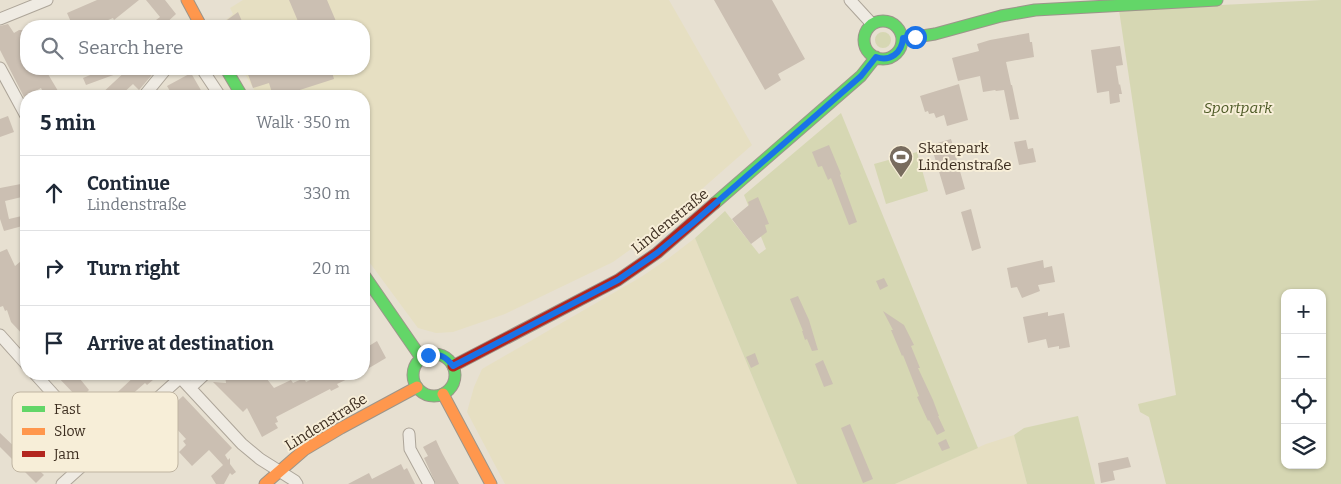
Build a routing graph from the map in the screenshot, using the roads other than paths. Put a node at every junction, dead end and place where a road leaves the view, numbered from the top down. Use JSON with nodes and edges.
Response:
{"nodes":[{"id":1,"x":47,"y":0,"type":"edge"},
{"id":2,"x":187,"y":0,"type":"edge"},
{"id":3,"x":850,"y":0,"type":"edge"},
{"id":4,"x":1217,"y":0,"type":"edge"},
{"id":5,"x":0,"y":19,"type":"edge"},
{"id":6,"x":198,"y":20,"type":"edge"},
{"id":7,"x":872,"y":24,"type":"junction"},
{"id":8,"x":903,"y":38,"type":"junction"},
{"id":9,"x":876,"y":57,"type":"junction"},
{"id":10,"x":0,"y":68,"type":"edge"},
{"id":11,"x":161,"y":75,"type":"edge"},
{"id":12,"x":206,"y":75,"type":"edge"},
{"id":13,"x":230,"y":75,"type":"edge"},
{"id":14,"x":149,"y":90,"type":"edge"},
{"id":15,"x":216,"y":90,"type":"edge"},
{"id":16,"x":238,"y":90,"type":"edge"},
{"id":17,"x":20,"y":105,"type":"edge"},
{"id":18,"x":370,"y":284,"type":"edge"},
{"id":19,"x":0,"y":335,"type":"edge"},
{"id":20,"x":20,"y":357,"type":"edge"},
{"id":21,"x":422,"y":359,"type":"junction"},
{"id":22,"x":453,"y":366,"type":"junction"},
{"id":23,"x":40,"y":380,"type":"edge"},
{"id":24,"x":175,"y":380,"type":"edge"},
{"id":25,"x":183,"y":380,"type":"edge"},
{"id":26,"x":199,"y":380,"type":"edge"},
{"id":27,"x":417,"y":387,"type":"junction"},
{"id":28,"x":190,"y":388,"type":"junction"},
{"id":29,"x":51,"y":392,"type":"edge"},
{"id":30,"x":162,"y":392,"type":"edge"},
{"id":31,"x":443,"y":394,"type":"junction"},
{"id":32,"x":409,"y":434,"type":"dead end"},
{"id":33,"x":279,"y":471,"type":"junction"},
{"id":34,"x":76,"y":472,"type":"edge"},
{"id":35,"x":63,"y":484,"type":"edge"},
{"id":36,"x":265,"y":484,"type":"edge"},
{"id":37,"x":297,"y":484,"type":"edge"},
{"id":38,"x":429,"y":484,"type":"edge"},
{"id":39,"x":491,"y":484,"type":"edge"}],
"edges":[{"from":1,"to":5,"type":"street"},
{"from":2,"to":6,"type":"street"},
{"from":3,"to":7,"type":"street"},
{"from":4,"to":8,"type":"street"},
{"from":7,"to":8,"type":"street"},
{"from":7,"to":9,"type":"street"},
{"from":8,"to":9,"type":"street"},
{"from":9,"to":22,"type":"street","name":"Lindenstraße"},
{"from":10,"to":17,"type":"street"},
{"from":11,"to":14,"type":"street"},
{"from":12,"to":15,"type":"street"},
{"from":13,"to":16,"type":"street"},
{"from":18,"to":21,"type":"street"},
{"from":19,"to":20,"type":"street"},
{"from":21,"to":22,"type":"street"},
{"from":21,"to":27,"type":"street"},
{"from":22,"to":31,"type":"street"},
{"from":23,"to":29,"type":"street"},
{"from":24,"to":30,"type":"street"},
{"from":25,"to":28,"type":"street"},
{"from":26,"to":28,"type":"street"},
{"from":27,"to":31,"type":"street"},
{"from":27,"to":33,"type":"street","name":"Lindenstraße"},
{"from":28,"to":33,"type":"street"},
{"from":31,"to":39,"type":"street"},
{"from":32,"to":38,"type":"street"},
{"from":33,"to":36,"type":"street","name":"Lindenstraße"},
{"from":33,"to":37,"type":"street"},
{"from":34,"to":35,"type":"street"}]}
